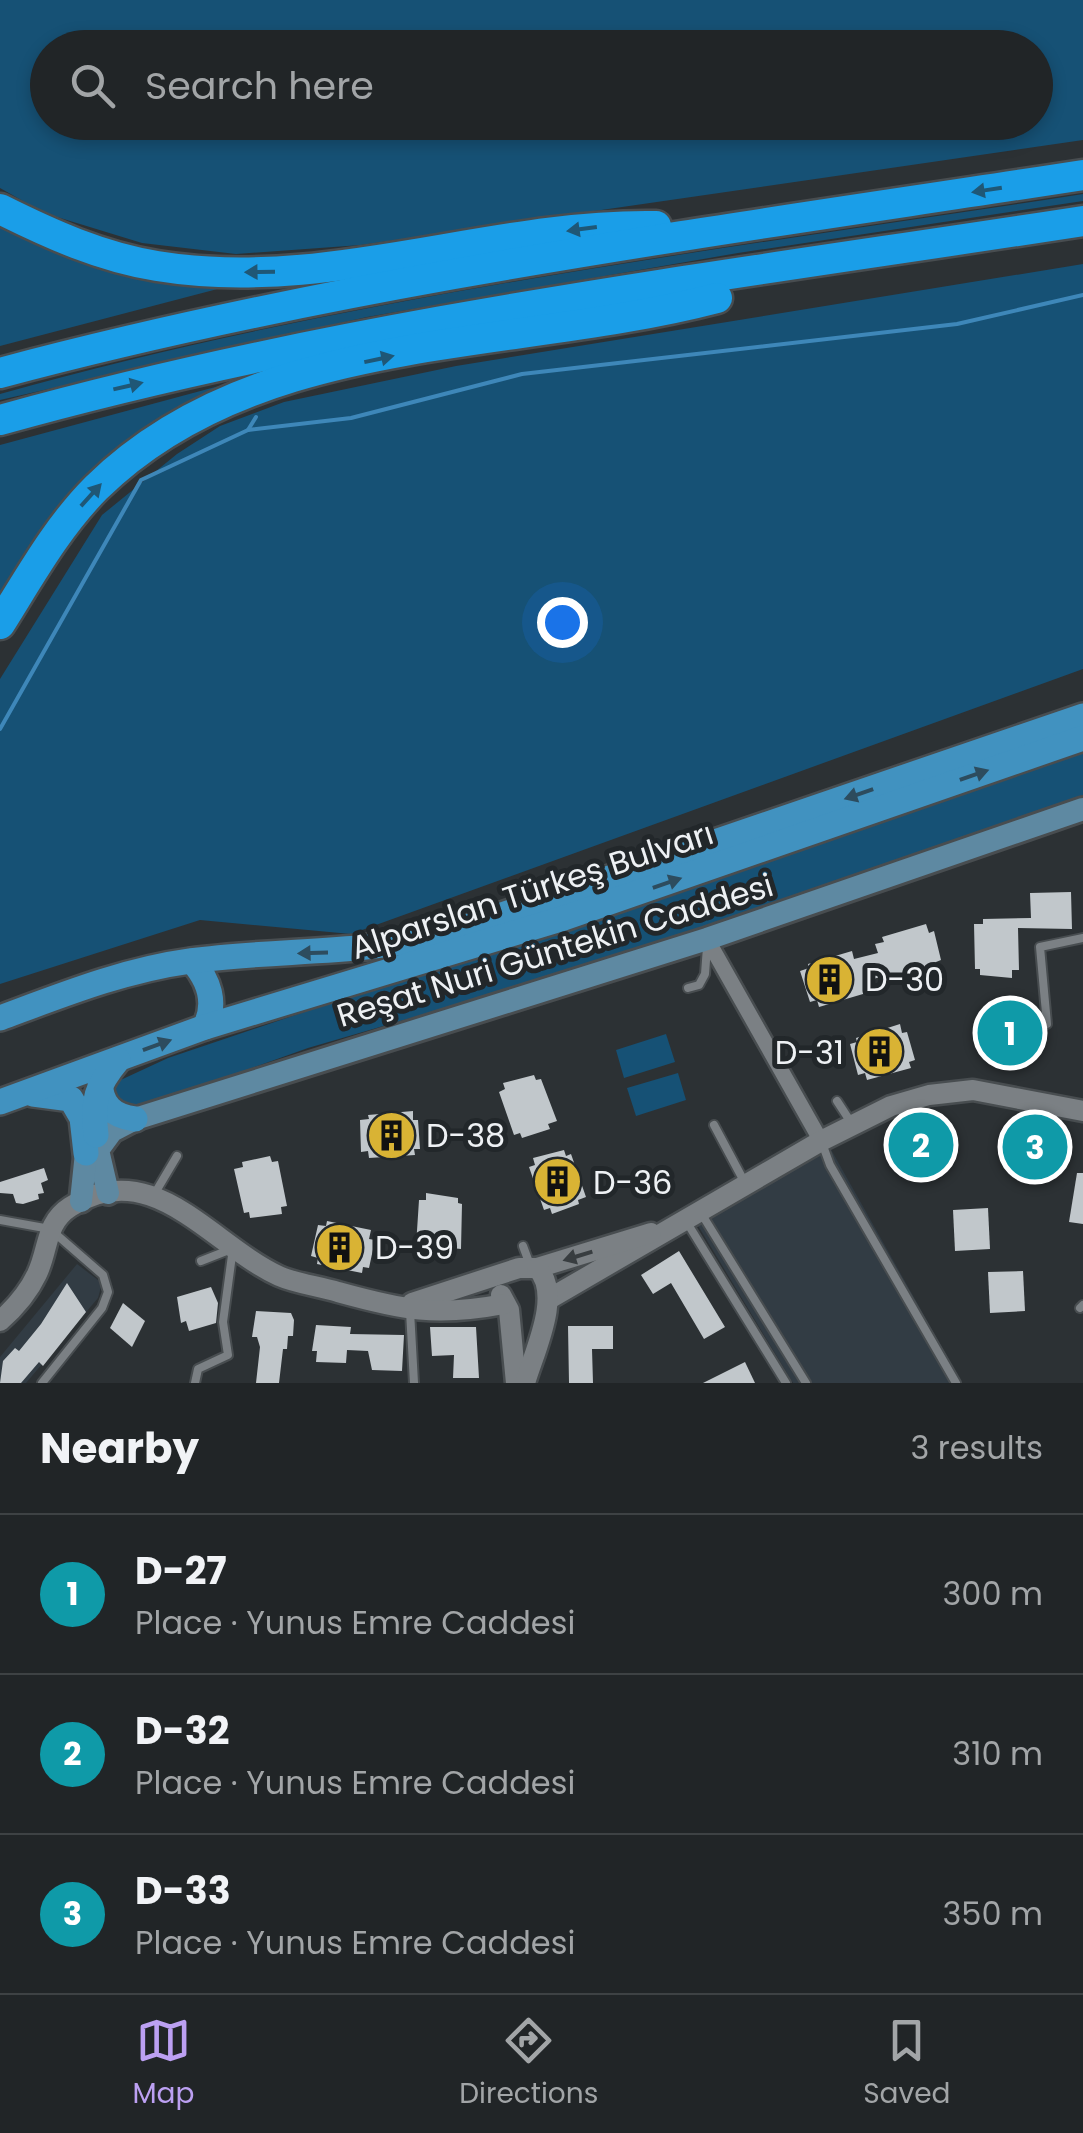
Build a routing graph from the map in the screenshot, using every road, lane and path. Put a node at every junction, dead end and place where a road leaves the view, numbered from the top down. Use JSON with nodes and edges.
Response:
{"nodes":[{"id":1,"x":1083,"y":175,"type":"edge"},
{"id":2,"x":0,"y":209,"type":"edge"},
{"id":3,"x":1083,"y":221,"type":"edge"},
{"id":4,"x":714,"y":231,"type":"junction"},
{"id":5,"x":808,"y":264,"type":"junction"},
{"id":6,"x":0,"y":373,"type":"edge"},
{"id":7,"x":0,"y":420,"type":"edge"},
{"id":8,"x":0,"y":624,"type":"edge"},
{"id":9,"x":1083,"y":716,"type":"edge"},
{"id":10,"x":1083,"y":738,"type":"edge"},
{"id":11,"x":1083,"y":810,"type":"edge"},
{"id":12,"x":1083,"y":938,"type":"edge"},
{"id":13,"x":708,"y":939,"type":"junction"},
{"id":14,"x":192,"y":960,"type":"junction"},
{"id":15,"x":688,"y":988,"type":"dead end"},
{"id":16,"x":0,"y":1018,"type":"edge"},
{"id":17,"x":1047,"y":1024,"type":"dead end"},
{"id":18,"x":205,"y":1027,"type":"junction"},
{"id":19,"x":118,"y":1060,"type":"junction"},
{"id":20,"x":100,"y":1081,"type":"junction"},
{"id":21,"x":12,"y":1098,"type":"edge"},
{"id":22,"x":838,"y":1101,"type":"dead end"},
{"id":23,"x":1083,"y":1111,"type":"edge"},
{"id":24,"x":135,"y":1118,"type":"junction"},
{"id":25,"x":852,"y":1124,"type":"junction"},
{"id":26,"x":714,"y":1125,"type":"dead end"},
{"id":27,"x":822,"y":1141,"type":"junction"},
{"id":28,"x":92,"y":1151,"type":"junction"},
{"id":29,"x":177,"y":1156,"type":"dead end"},
{"id":30,"x":747,"y":1186,"type":"junction"},
{"id":31,"x":108,"y":1193,"type":"junction"},
{"id":32,"x":155,"y":1194,"type":"junction"},
{"id":33,"x":81,"y":1200,"type":"junction"},
{"id":34,"x":693,"y":1217,"type":"junction"},
{"id":35,"x":0,"y":1220,"type":"edge"},
{"id":36,"x":50,"y":1229,"type":"junction"},
{"id":37,"x":523,"y":1246,"type":"dead end"},
{"id":38,"x":233,"y":1248,"type":"junction"},
{"id":39,"x":202,"y":1261,"type":"dead end"},
{"id":40,"x":534,"y":1268,"type":"junction"},
{"id":41,"x":507,"y":1275,"type":"junction"},
{"id":42,"x":547,"y":1303,"type":"junction"},
{"id":43,"x":506,"y":1307,"type":"junction"},
{"id":44,"x":400,"y":1310,"type":"junction"},
{"id":45,"x":0,"y":1322,"type":"edge"},
{"id":46,"x":42,"y":1383,"type":"edge"},
{"id":47,"x":195,"y":1383,"type":"edge"},
{"id":48,"x":414,"y":1383,"type":"edge"},
{"id":49,"x":516,"y":1383,"type":"edge"},
{"id":50,"x":525,"y":1383,"type":"edge"},
{"id":51,"x":786,"y":1383,"type":"edge"},
{"id":52,"x":806,"y":1383,"type":"edge"},
{"id":53,"x":956,"y":1383,"type":"edge"}],
"edges":[{"from":1,"to":4,"type":"highway","one_way":true},
{"from":4,"to":2,"type":"highway","one_way":true},
{"from":3,"to":5,"type":"highway"},
{"from":4,"to":6,"type":"highway"},
{"from":7,"to":5,"type":"highway","one_way":true},
{"from":8,"to":5,"type":"highway","one_way":true},
{"from":9,"to":14,"type":"main road","name":"Alparslan Türkeş Bulvarı","one_way":true},
{"from":18,"to":10,"type":"main road","name":"Alparslan Türkeş Bulvarı","one_way":true},
{"from":11,"to":13,"type":"main road","name":"Reşat Nuri Güntekin Caddesi"},
{"from":12,"to":17,"type":"lane"},
{"from":13,"to":15,"type":"lane"},
{"from":13,"to":24,"type":"main road","name":"Reşat Nuri Güntekin Caddesi"},
{"from":13,"to":27,"type":"street"},
{"from":14,"to":16,"type":"main road","name":"Alparslan Türkeş Bulvarı"},
{"from":14,"to":18,"type":"main road"},
{"from":19,"to":18,"type":"main road","name":"Alparslan Türkeş Bulvarı","one_way":true},
{"from":19,"to":20,"type":"main road"},
{"from":19,"to":21,"type":"main road","name":"Alparslan Türkeş Bulvarı"},
{"from":20,"to":24,"type":"main road"},
{"from":20,"to":28,"type":"main road"},
{"from":21,"to":28,"type":"main road"},
{"from":22,"to":25,"type":"lane"},
{"from":23,"to":25,"type":"street"},
{"from":24,"to":28,"type":"main road","name":"Reşat Nuri Güntekin Caddesi"},
{"from":25,"to":27,"type":"street"},
{"from":26,"to":30,"type":"lane"},
{"from":27,"to":30,"type":"street"},
{"from":27,"to":53,"type":"lane"},
{"from":28,"to":31,"type":"main road"},
{"from":28,"to":33,"type":"main road"},
{"from":29,"to":32,"type":"lane"},
{"from":30,"to":34,"type":"street"},
{"from":31,"to":32,"type":"street"},
{"from":31,"to":33,"type":"street"},
{"from":32,"to":38,"type":"street"},
{"from":33,"to":36,"type":"street"},
{"from":34,"to":40,"type":"street","one_way":true},
{"from":34,"to":42,"type":"street"},
{"from":34,"to":51,"type":"lane"},
{"from":34,"to":52,"type":"lane"},
{"from":35,"to":36,"type":"lane"},
{"from":36,"to":45,"type":"street"},
{"from":36,"to":46,"type":"lane"},
{"from":37,"to":40,"type":"lane"},
{"from":38,"to":39,"type":"lane"},
{"from":38,"to":44,"type":"street"},
{"from":38,"to":47,"type":"lane"},
{"from":40,"to":41,"type":"street"},
{"from":40,"to":42,"type":"street"},
{"from":41,"to":43,"type":"street"},
{"from":41,"to":44,"type":"street"},
{"from":42,"to":43,"type":"street"},
{"from":42,"to":50,"type":"street"},
{"from":43,"to":44,"type":"street"},
{"from":43,"to":49,"type":"street"},
{"from":44,"to":48,"type":"lane"}]}
